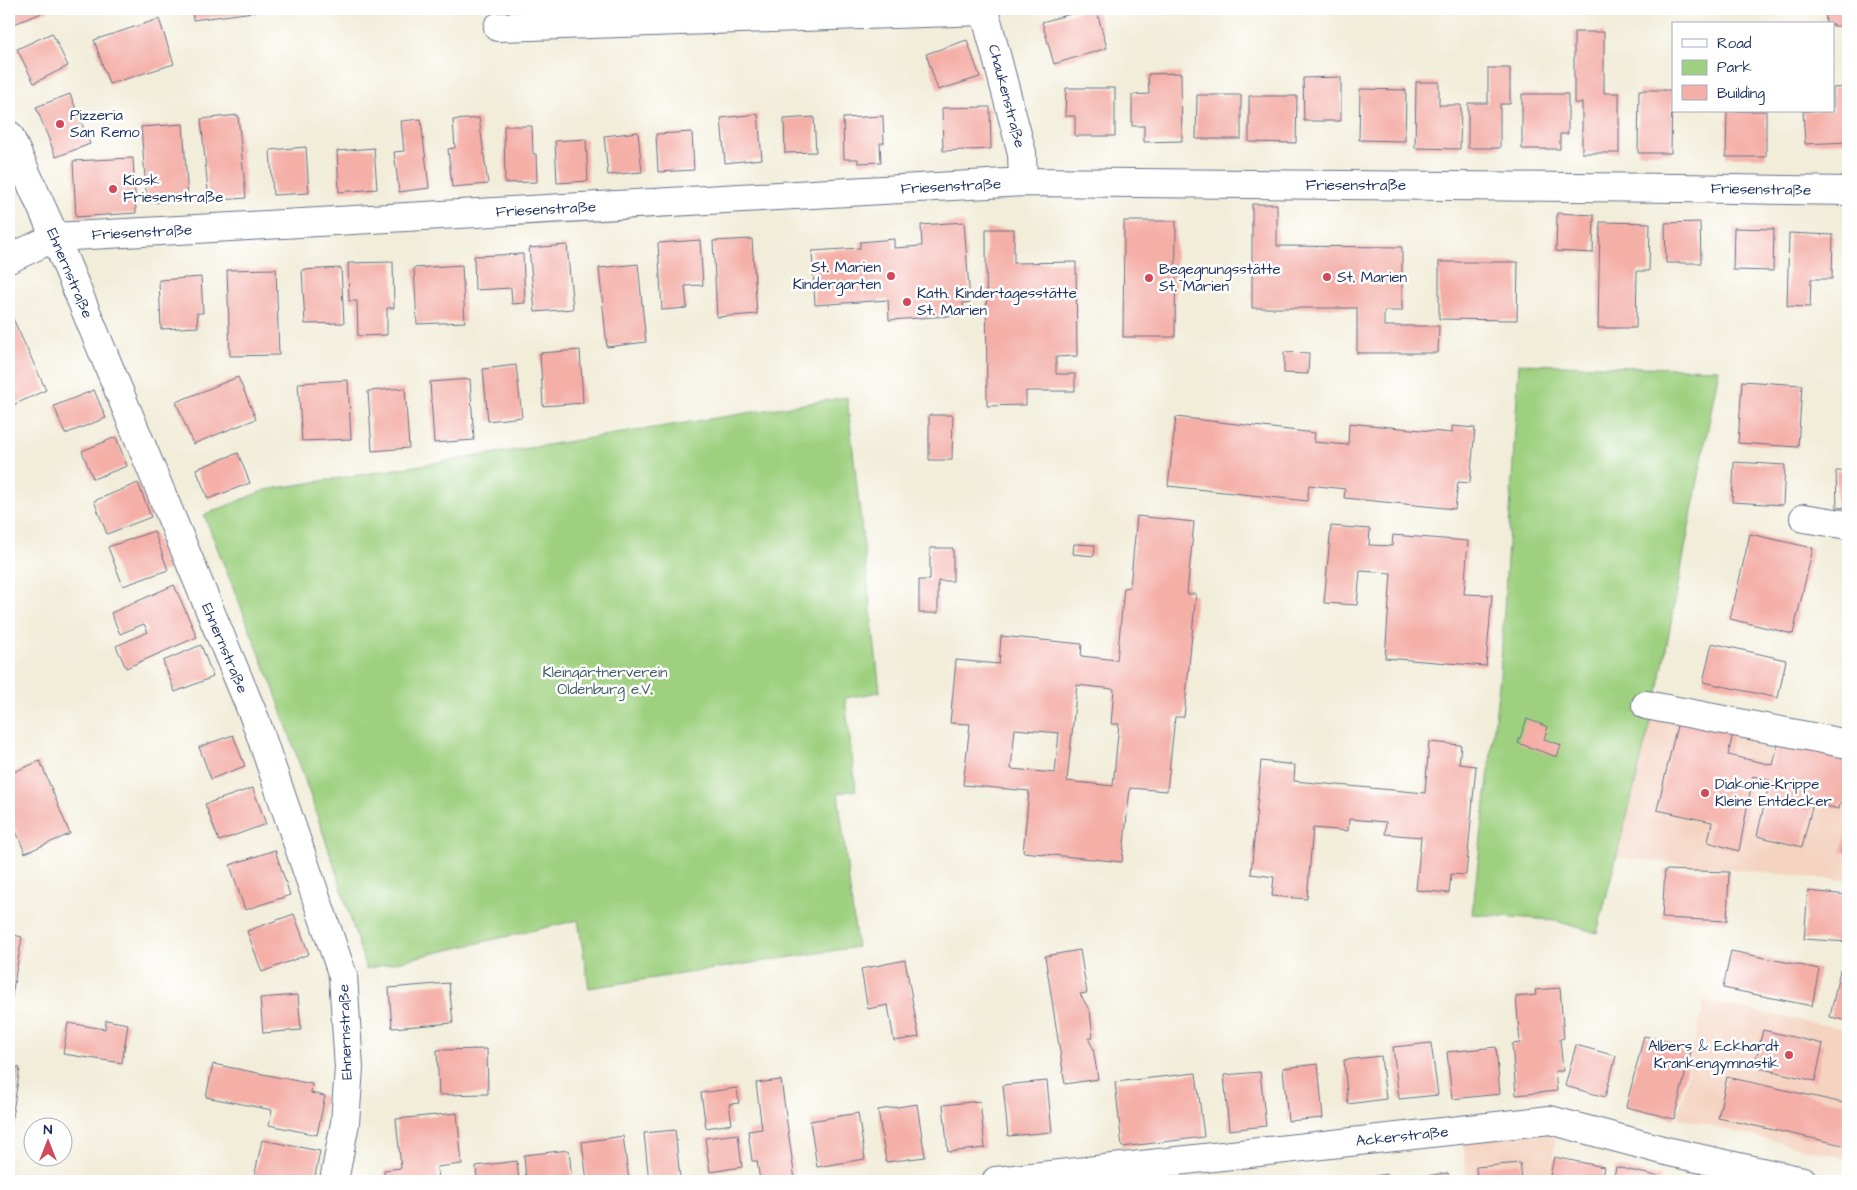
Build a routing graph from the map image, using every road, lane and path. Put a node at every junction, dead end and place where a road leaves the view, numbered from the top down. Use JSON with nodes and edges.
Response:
{"nodes":[{"id":1,"x":984,"y":10,"type":"edge"},
{"id":2,"x":498,"y":27,"type":"dead end"},
{"id":3,"x":9,"y":136,"type":"edge"},
{"id":4,"x":1023,"y":182,"type":"junction"},
{"id":5,"x":1848,"y":191,"type":"edge"},
{"id":6,"x":55,"y":236,"type":"junction"},
{"id":7,"x":9,"y":259,"type":"edge"},
{"id":8,"x":1804,"y":518,"type":"dead end"},
{"id":9,"x":1848,"y":525,"type":"edge"},
{"id":10,"x":1646,"y":705,"type":"dead end"},
{"id":11,"x":1848,"y":744,"type":"edge"},
{"id":12,"x":334,"y":1181,"type":"edge"},
{"id":13,"x":996,"y":1181,"type":"edge"},
{"id":14,"x":1803,"y":1181,"type":"edge"}],
"edges":[{"from":1,"to":2,"type":"street","name":"Chaukenstraße"},
{"from":1,"to":4,"type":"street","name":"Chaukenstraße"},
{"from":3,"to":6,"type":"street","name":"Ehnernstraße"},
{"from":4,"to":5,"type":"street","name":"Friesenstraße"},
{"from":4,"to":6,"type":"street","name":"Friesenstraße"},
{"from":6,"to":7,"type":"street"},
{"from":6,"to":12,"type":"street","name":"Ehnernstraße"},
{"from":8,"to":9,"type":"street"},
{"from":10,"to":11,"type":"street"},
{"from":13,"to":14,"type":"street","name":"Ackerstraße"}]}
